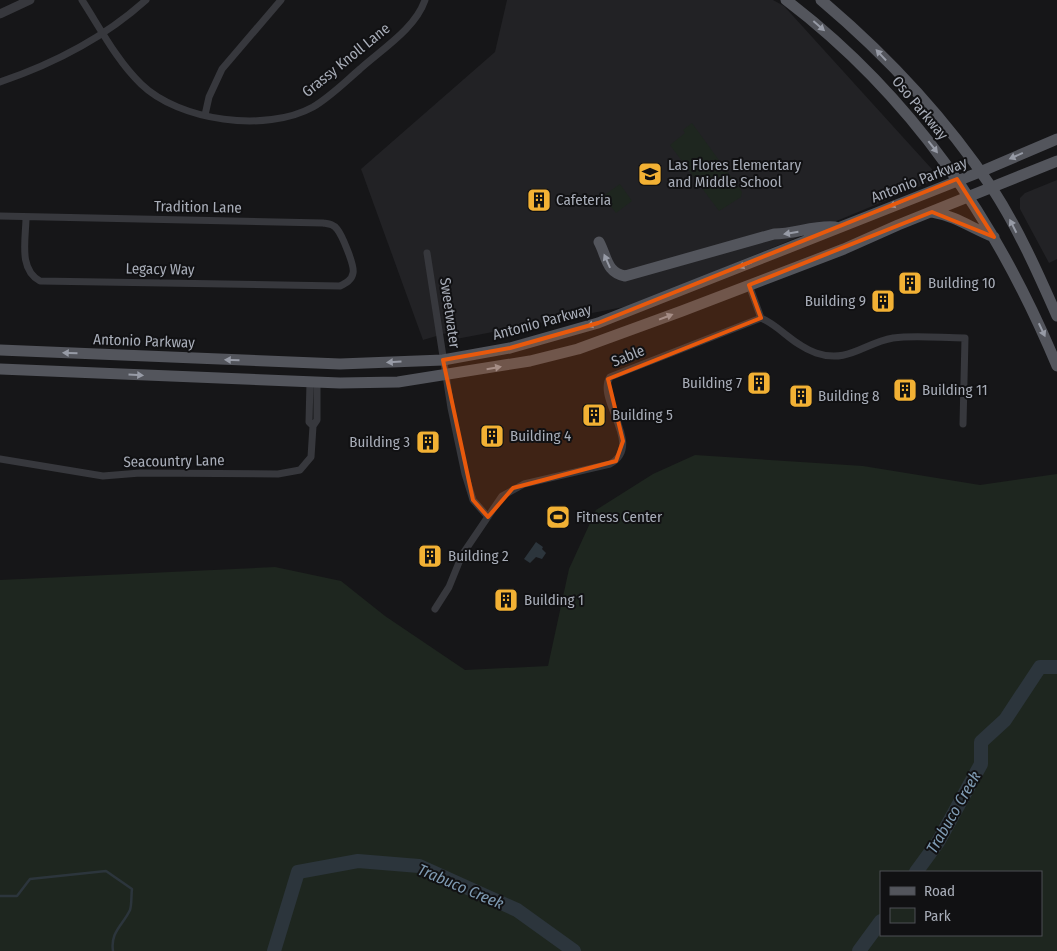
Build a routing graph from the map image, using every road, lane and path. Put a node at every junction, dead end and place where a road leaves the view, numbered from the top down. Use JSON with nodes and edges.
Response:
{"nodes":[{"id":1,"x":30,"y":0,"type":"edge"},
{"id":2,"x":82,"y":0,"type":"edge"},
{"id":3,"x":146,"y":0,"type":"edge"},
{"id":4,"x":281,"y":0,"type":"edge"},
{"id":5,"x":425,"y":0,"type":"edge"},
{"id":6,"x":786,"y":0,"type":"edge"},
{"id":7,"x":821,"y":0,"type":"edge"},
{"id":8,"x":0,"y":14,"type":"edge"},
{"id":9,"x":102,"y":32,"type":"junction"},
{"id":10,"x":0,"y":82,"type":"edge"},
{"id":11,"x":205,"y":114,"type":"junction"},
{"id":12,"x":1057,"y":139,"type":"edge"},
{"id":13,"x":1057,"y":161,"type":"edge"},
{"id":14,"x":980,"y":172,"type":"junction"},
{"id":15,"x":957,"y":179,"type":"junction"},
{"id":16,"x":991,"y":188,"type":"junction"},
{"id":17,"x":969,"y":196,"type":"junction"},
{"id":18,"x":932,"y":212,"type":"junction"},
{"id":19,"x":0,"y":216,"type":"edge"},
{"id":20,"x":26,"y":217,"type":"junction"},
{"id":21,"x":839,"y":227,"type":"junction"},
{"id":22,"x":994,"y":237,"type":"junction"},
{"id":23,"x":599,"y":242,"type":"dead end"},
{"id":24,"x":427,"y":253,"type":"dead end"},
{"id":25,"x":349,"y":281,"type":"joint"},
{"id":26,"x":749,"y":285,"type":"junction"},
{"id":27,"x":1057,"y":316,"type":"edge"},
{"id":28,"x":761,"y":318,"type":"junction"},
{"id":29,"x":0,"y":350,"type":"edge"},
{"id":30,"x":443,"y":360,"type":"junction"},
{"id":31,"x":1057,"y":366,"type":"edge"},
{"id":32,"x":0,"y":369,"type":"edge"},
{"id":33,"x":446,"y":376,"type":"junction"},
{"id":34,"x":314,"y":382,"type":"junction"},
{"id":35,"x":963,"y":424,"type":"dead end"},
{"id":36,"x":0,"y":459,"type":"edge"},
{"id":37,"x":488,"y":517,"type":"junction"},
{"id":38,"x":435,"y":609,"type":"dead end"}],
"edges":[{"from":1,"to":8,"type":"street"},
{"from":2,"to":9,"type":"street","name":"Grassy Knoll Lane"},
{"from":3,"to":9,"type":"street"},
{"from":4,"to":11,"type":"street"},
{"from":5,"to":11,"type":"street","name":"Grassy Knoll Lane"},
{"from":6,"to":15,"type":"main road","name":"Oso Parkway","one_way":true},
{"from":14,"to":7,"type":"main road","name":"Oso Parkway","one_way":true},
{"from":9,"to":10,"type":"street"},
{"from":9,"to":11,"type":"street","name":"Grassy Knoll Lane"},
{"from":12,"to":14,"type":"main road","name":"Antonio Parkway","one_way":true},
{"from":13,"to":16,"type":"main road"},
{"from":14,"to":15,"type":"main road","name":"Antonio Parkway"},
{"from":14,"to":16,"type":"main road","name":"Oso Parkway"},
{"from":15,"to":17,"type":"main road","name":"Oso Parkway"},
{"from":15,"to":21,"type":"main road","name":"Antonio Parkway","one_way":true},
{"from":16,"to":17,"type":"main road"},
{"from":27,"to":16,"type":"main road","name":"Oso Parkway","one_way":true},
{"from":17,"to":18,"type":"main road"},
{"from":17,"to":22,"type":"main road","name":"Oso Parkway"},
{"from":18,"to":22,"type":"main road"},
{"from":18,"to":26,"type":"main road"},
{"from":19,"to":20,"type":"street","name":"Tradition Lane"},
{"from":20,"to":25,"type":"street","name":"Tradition Lane"},
{"from":20,"to":25,"type":"street","name":"Legacy Way"},
{"from":21,"to":23,"type":"main road","one_way":true},
{"from":21,"to":30,"type":"main road","name":"Antonio Parkway","one_way":true},
{"from":22,"to":31,"type":"main road","name":"Oso Parkway","one_way":true},
{"from":24,"to":30,"type":"street","name":"Sweetwater"},
{"from":26,"to":28,"type":"street"},
{"from":33,"to":26,"type":"main road","one_way":true},
{"from":28,"to":35,"type":"street"},
{"from":28,"to":37,"type":"street","name":"Sable"},
{"from":30,"to":29,"type":"main road","name":"Antonio Parkway","one_way":true},
{"from":30,"to":33,"type":"street","name":"Sweetwater"},
{"from":32,"to":34,"type":"main road","one_way":true},
{"from":33,"to":34,"type":"main road"},
{"from":33,"to":37,"type":"street"},
{"from":34,"to":36,"type":"street","name":"Seacountry Lane"},
{"from":37,"to":38,"type":"street","name":"Sable"}]}
